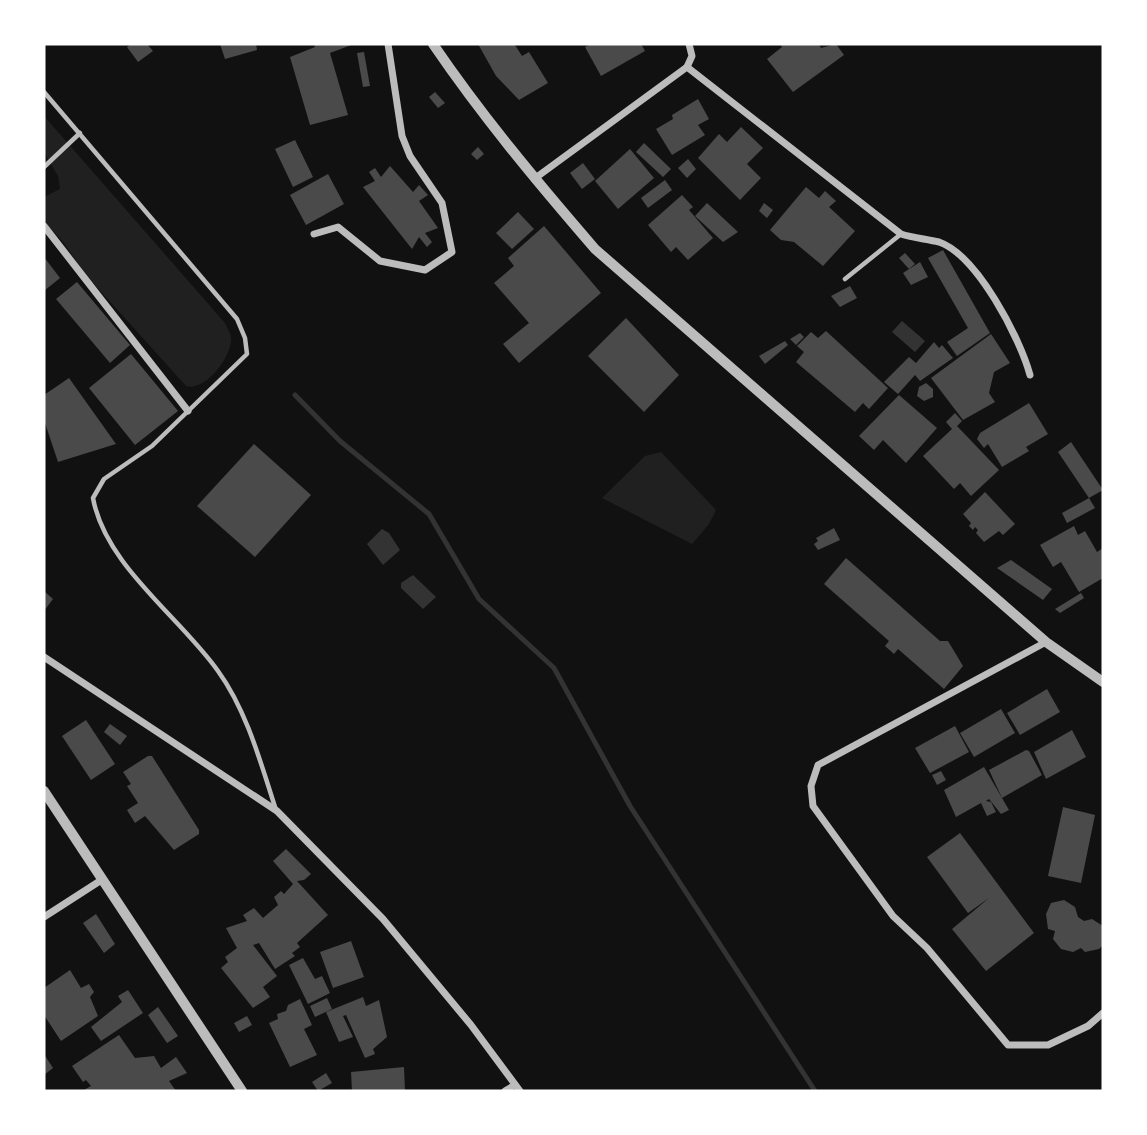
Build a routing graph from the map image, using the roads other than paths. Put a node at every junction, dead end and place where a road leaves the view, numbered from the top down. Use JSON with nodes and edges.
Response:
{"nodes":[{"id":1,"x":388,"y":44,"type":"edge"},
{"id":2,"x":433,"y":44,"type":"edge"},
{"id":3,"x":690,"y":44,"type":"edge"},
{"id":4,"x":687,"y":67,"type":"junction"},
{"id":5,"x":44,"y":92,"type":"edge"},
{"id":6,"x":80,"y":133,"type":"junction"},
{"id":7,"x":44,"y":167,"type":"edge"},
{"id":8,"x":534,"y":179,"type":"junction"},
{"id":9,"x":44,"y":226,"type":"edge"},
{"id":10,"x":314,"y":234,"type":"dead end"},
{"id":11,"x":901,"y":234,"type":"junction"},
{"id":12,"x":845,"y":279,"type":"dead end"},
{"id":13,"x":1030,"y":375,"type":"dead end"},
{"id":14,"x":188,"y":411,"type":"junction"},
{"id":15,"x":1046,"y":642,"type":"junction"},
{"id":16,"x":44,"y":657,"type":"edge"},
{"id":17,"x":1103,"y":681,"type":"edge"},
{"id":18,"x":44,"y":791,"type":"edge"},
{"id":19,"x":277,"y":811,"type":"junction"},
{"id":20,"x":103,"y":879,"type":"junction"},
{"id":21,"x":44,"y":917,"type":"edge"},
{"id":22,"x":1103,"y":1013,"type":"edge"},
{"id":23,"x":518,"y":1088,"type":"edge"},
{"id":24,"x":242,"y":1091,"type":"edge"},
{"id":25,"x":505,"y":1091,"type":"edge"}],
"edges":[{"from":1,"to":10,"type":"street"},
{"from":2,"to":8,"type":"street"},
{"from":3,"to":4,"type":"street"},
{"from":4,"to":8,"type":"street"},
{"from":4,"to":11,"type":"street"},
{"from":5,"to":6,"type":"lane"},
{"from":6,"to":7,"type":"lane"},
{"from":6,"to":14,"type":"lane"},
{"from":8,"to":15,"type":"street"},
{"from":9,"to":14,"type":"street"},
{"from":11,"to":12,"type":"lane"},
{"from":11,"to":13,"type":"street"},
{"from":14,"to":19,"type":"lane"},
{"from":15,"to":17,"type":"street"},
{"from":15,"to":22,"type":"street"},
{"from":16,"to":19,"type":"street"},
{"from":18,"to":20,"type":"street"},
{"from":19,"to":23,"type":"street"},
{"from":20,"to":21,"type":"street"},
{"from":20,"to":24,"type":"street"},
{"from":23,"to":25,"type":"street"}]}
